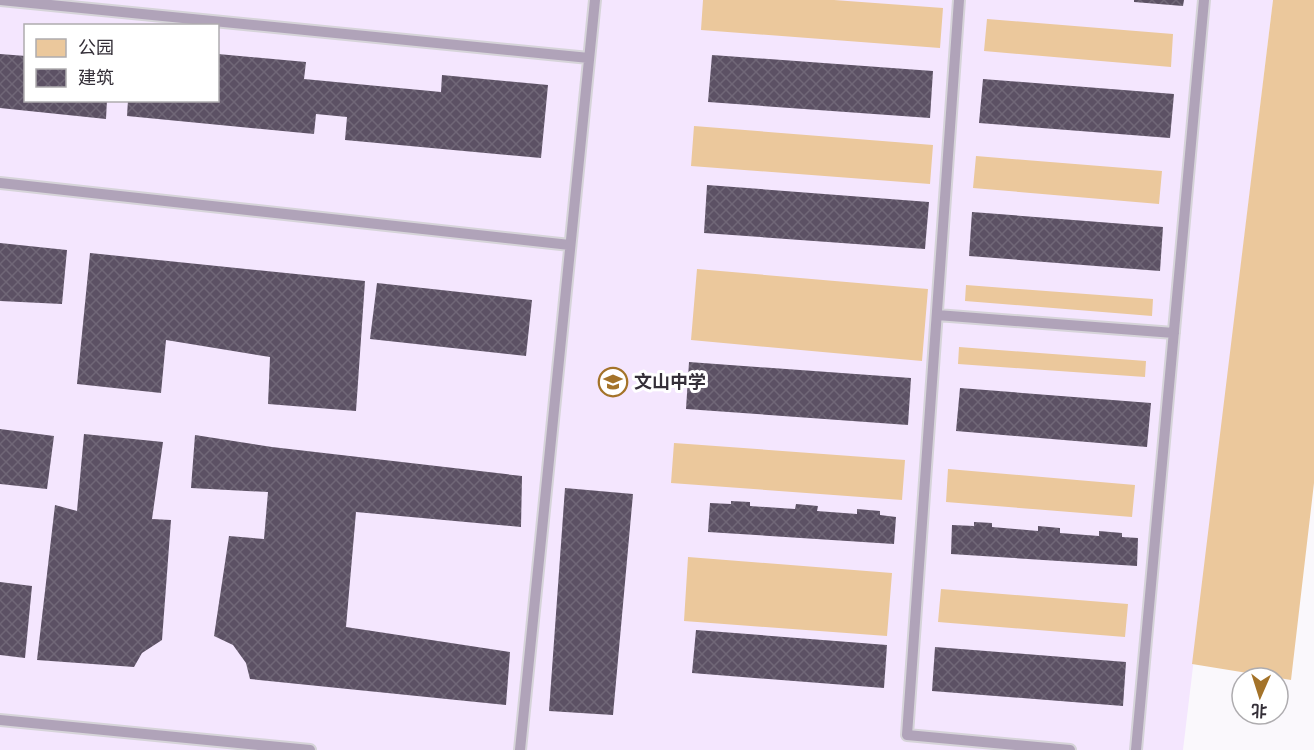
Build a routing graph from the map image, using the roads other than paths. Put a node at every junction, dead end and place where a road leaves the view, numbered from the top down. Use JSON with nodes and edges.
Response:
{"nodes":[{"id":1,"x":0,"y":0,"type":"edge"},
{"id":2,"x":595,"y":0,"type":"edge"},
{"id":3,"x":959,"y":0,"type":"edge"},
{"id":4,"x":1204,"y":0,"type":"edge"},
{"id":5,"x":589,"y":58,"type":"junction"},
{"id":6,"x":0,"y":183,"type":"edge"},
{"id":7,"x":570,"y":245,"type":"junction"},
{"id":8,"x":937,"y":315,"type":"junction"},
{"id":9,"x":1174,"y":333,"type":"junction"},
{"id":10,"x":0,"y":720,"type":"edge"},
{"id":11,"x":310,"y":750,"type":"edge"},
{"id":12,"x":520,"y":750,"type":"edge"},
{"id":13,"x":1070,"y":750,"type":"edge"},
{"id":14,"x":1136,"y":750,"type":"edge"}],
"edges":[{"from":1,"to":5,"type":"lane"},
{"from":2,"to":5,"type":"lane"},
{"from":3,"to":8,"type":"lane"},
{"from":4,"to":9,"type":"lane"},
{"from":5,"to":7,"type":"lane"},
{"from":6,"to":7,"type":"lane"},
{"from":7,"to":12,"type":"lane"},
{"from":8,"to":9,"type":"lane"},
{"from":8,"to":13,"type":"lane"},
{"from":9,"to":14,"type":"lane"},
{"from":10,"to":11,"type":"lane"}]}
